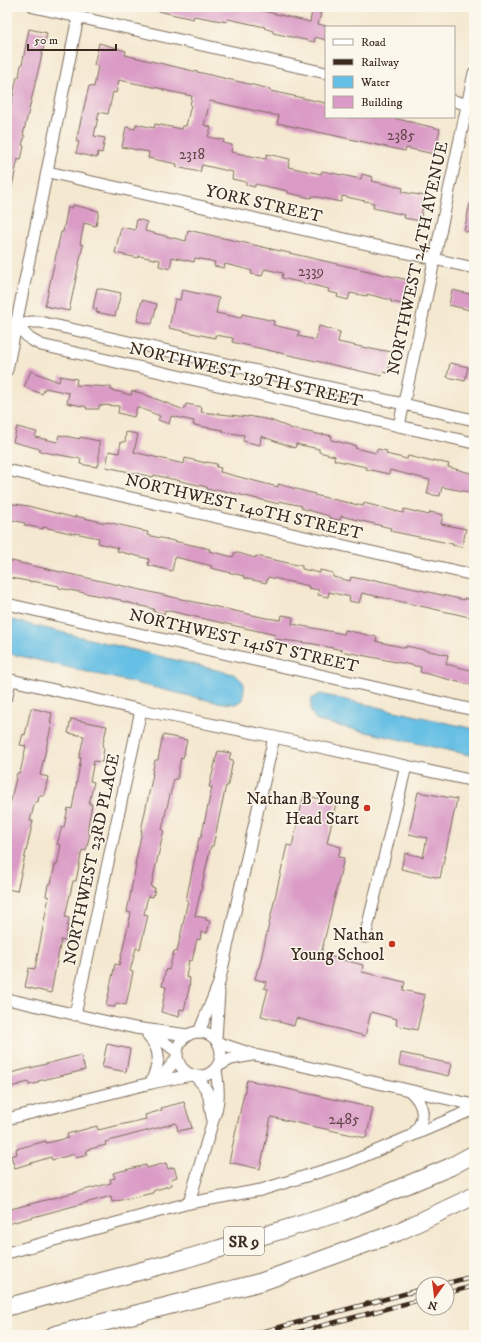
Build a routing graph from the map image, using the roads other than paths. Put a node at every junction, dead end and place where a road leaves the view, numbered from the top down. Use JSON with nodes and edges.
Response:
{"nodes":[{"id":1,"x":34,"y":7,"type":"edge"},
{"id":2,"x":78,"y":17,"type":"junction"},
{"id":3,"x":325,"y":73,"type":"edge"},
{"id":4,"x":474,"y":74,"type":"edge"},
{"id":5,"x":455,"y":101,"type":"edge"},
{"id":6,"x":470,"y":105,"type":"edge"},
{"id":7,"x":48,"y":172,"type":"junction"},
{"id":8,"x":435,"y":259,"type":"junction"},
{"id":9,"x":474,"y":268,"type":"edge"},
{"id":10,"x":12,"y":324,"type":"edge"},
{"id":11,"x":7,"y":370,"type":"edge"},
{"id":12,"x":404,"y":404,"type":"junction"},
{"id":13,"x":474,"y":420,"type":"edge"},
{"id":14,"x":399,"y":426,"type":"junction"},
{"id":15,"x":474,"y":442,"type":"edge"},
{"id":16,"x":7,"y":470,"type":"edge"},
{"id":17,"x":474,"y":575,"type":"edge"},
{"id":18,"x":7,"y":604,"type":"edge"},
{"id":19,"x":9,"y":679,"type":"edge"},
{"id":20,"x":7,"y":696,"type":"edge"},
{"id":21,"x":141,"y":710,"type":"junction"},
{"id":22,"x":474,"y":710,"type":"edge"},
{"id":23,"x":274,"y":737,"type":"junction"},
{"id":24,"x":406,"y":766,"type":"junction"},
{"id":25,"x":474,"y":781,"type":"edge"},
{"id":26,"x":365,"y":937,"type":"dead end"},
{"id":27,"x":219,"y":983,"type":"junction"},
{"id":28,"x":7,"y":999,"type":"edge"},
{"id":29,"x":75,"y":1014,"type":"junction"},
{"id":30,"x":134,"y":1028,"type":"junction"},
{"id":31,"x":193,"y":1033,"type":"junction"},
{"id":32,"x":148,"y":1036,"type":"junction"},
{"id":33,"x":217,"y":1041,"type":"junction"},
{"id":34,"x":177,"y":1055,"type":"junction"},
{"id":35,"x":255,"y":1055,"type":"junction"},
{"id":36,"x":218,"y":1067,"type":"junction"},
{"id":37,"x":193,"y":1076,"type":"junction"},
{"id":38,"x":151,"y":1083,"type":"junction"},
{"id":39,"x":410,"y":1091,"type":"junction"},
{"id":40,"x":474,"y":1105,"type":"edge"},
{"id":41,"x":474,"y":1109,"type":"edge"},
{"id":42,"x":7,"y":1119,"type":"edge"},
{"id":43,"x":213,"y":1120,"type":"junction"},
{"id":44,"x":411,"y":1136,"type":"junction"},
{"id":45,"x":474,"y":1154,"type":"edge"},
{"id":46,"x":474,"y":1196,"type":"edge"},
{"id":47,"x":189,"y":1203,"type":"junction"},
{"id":48,"x":7,"y":1253,"type":"edge"},
{"id":49,"x":7,"y":1307,"type":"edge"},
{"id":50,"x":54,"y":1335,"type":"edge"}],
"edges":[{"from":1,"to":2,"type":"street"},
{"from":2,"to":3,"type":"street"},
{"from":2,"to":7,"type":"street"},
{"from":4,"to":6,"type":"street","name":"NORTHWEST 24TH AVENUE"},
{"from":5,"to":6,"type":"street"},
{"from":6,"to":8,"type":"street","name":"NORTHWEST 24TH AVENUE"},
{"from":7,"to":8,"type":"street","name":"YORK STREET"},
{"from":7,"to":10,"type":"street"},
{"from":8,"to":9,"type":"street","name":"YORK STREET"},
{"from":8,"to":12,"type":"street","name":"NORTHWEST 24TH AVENUE"},
{"from":10,"to":11,"type":"street"},
{"from":10,"to":12,"type":"street","name":"NORTHWEST 139TH STREET"},
{"from":10,"to":14,"type":"street","name":"NORTHWEST 139TH STREET"},
{"from":12,"to":13,"type":"street","name":"NORTHWEST 139TH STREET"},
{"from":12,"to":14,"type":"street","name":"NORTHWEST 24TH AVENUE"},
{"from":14,"to":15,"type":"street","name":"NORTHWEST 139TH STREET"},
{"from":16,"to":17,"type":"street","name":"NORTHWEST 140TH STREET"},
{"from":18,"to":22,"type":"street","name":"NORTHWEST 141ST STREET"},
{"from":19,"to":20,"type":"street"},
{"from":19,"to":21,"type":"street"},
{"from":21,"to":23,"type":"street"},
{"from":21,"to":29,"type":"street","name":"NORTHWEST 23RD PLACE"},
{"from":23,"to":24,"type":"street"},
{"from":23,"to":27,"type":"street"},
{"from":24,"to":25,"type":"street"},
{"from":24,"to":26,"type":"street"},
{"from":27,"to":31,"type":"street"},
{"from":27,"to":33,"type":"street"},
{"from":28,"to":29,"type":"street"},
{"from":29,"to":30,"type":"street"},
{"from":30,"to":31,"type":"street"},
{"from":30,"to":32,"type":"street"},
{"from":31,"to":33,"type":"street"},
{"from":31,"to":34,"type":"street"},
{"from":32,"to":34,"type":"street"},
{"from":32,"to":38,"type":"street"},
{"from":33,"to":35,"type":"street"},
{"from":33,"to":36,"type":"street"},
{"from":34,"to":37,"type":"street"},
{"from":34,"to":38,"type":"street"},
{"from":35,"to":36,"type":"street"},
{"from":35,"to":39,"type":"street"},
{"from":36,"to":37,"type":"street"},
{"from":36,"to":43,"type":"street"},
{"from":37,"to":38,"type":"street"},
{"from":37,"to":43,"type":"street"},
{"from":38,"to":42,"type":"street"},
{"from":39,"to":40,"type":"street"},
{"from":39,"to":44,"type":"street"},
{"from":41,"to":44,"type":"street"},
{"from":43,"to":47,"type":"street"},
{"from":44,"to":47,"type":"street"},
{"from":45,"to":49,"type":"main road","number":"SR 9"},
{"from":46,"to":50,"type":"main road","number":"SR 9"},
{"from":47,"to":48,"type":"street"}]}
